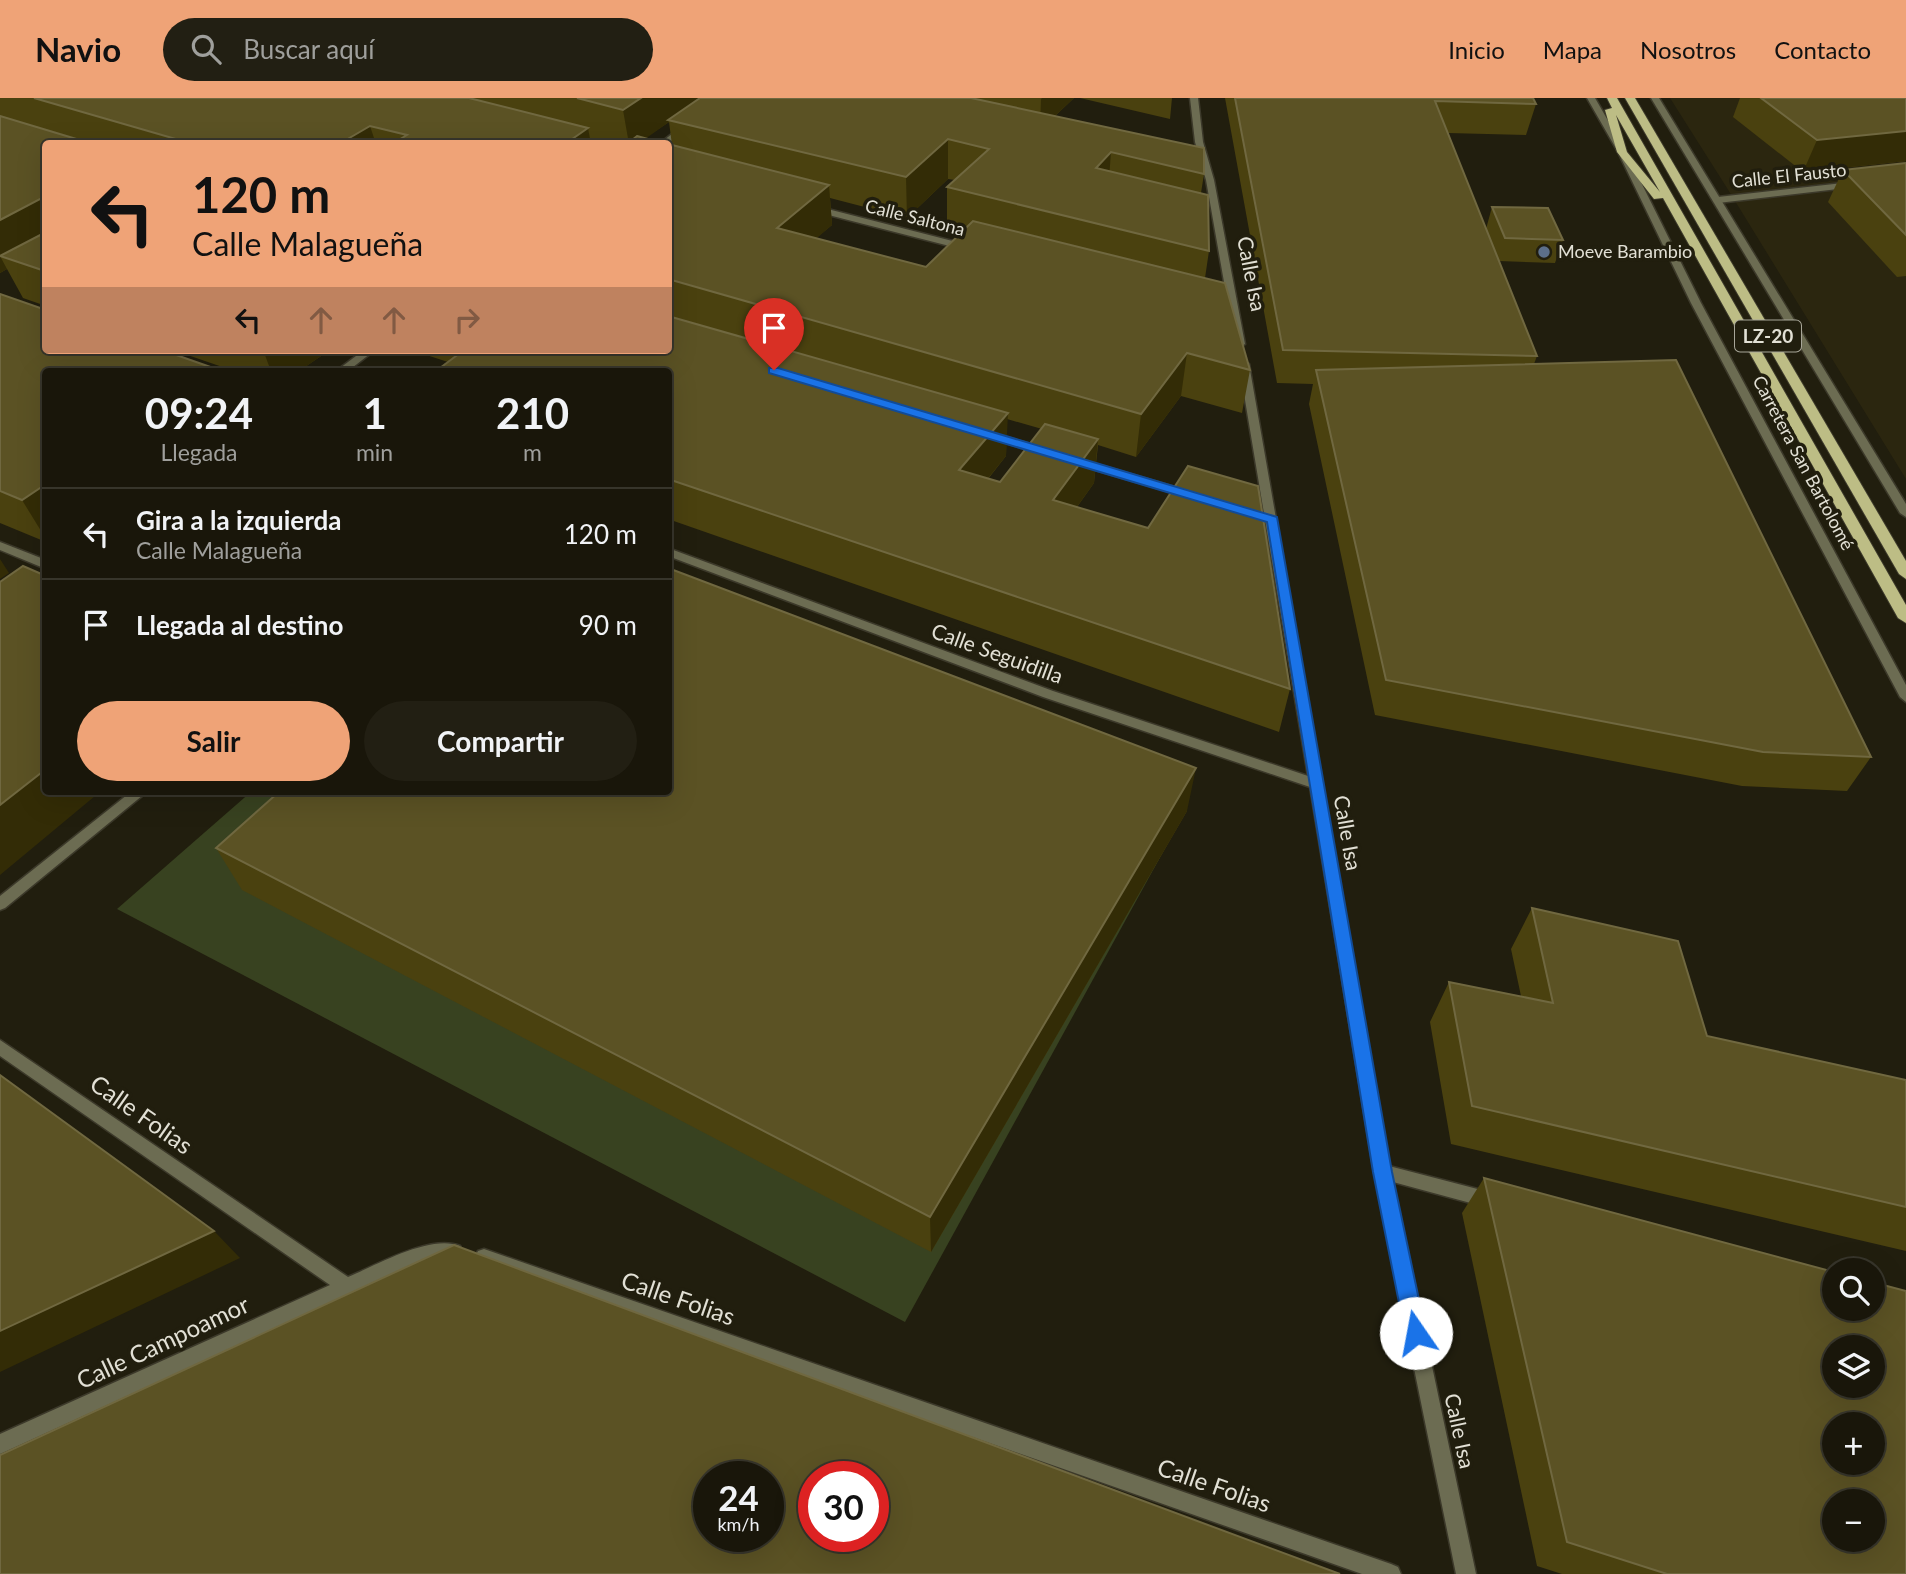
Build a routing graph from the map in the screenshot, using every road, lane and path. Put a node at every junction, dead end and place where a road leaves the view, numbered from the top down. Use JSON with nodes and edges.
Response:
{"nodes":[{"id":1,"x":1194,"y":98,"type":"edge"},
{"id":2,"x":1591,"y":98,"type":"edge"},
{"id":3,"x":1605,"y":98,"type":"edge"},
{"id":4,"x":1612,"y":98,"type":"edge"},
{"id":5,"x":1630,"y":98,"type":"edge"},
{"id":6,"x":1655,"y":98,"type":"edge"},
{"id":7,"x":696,"y":121,"type":"edge"},
{"id":8,"x":669,"y":140,"type":"edge"},
{"id":9,"x":1622,"y":152,"type":"junction"},
{"id":10,"x":1196,"y":177,"type":"edge"},
{"id":11,"x":1210,"y":180,"type":"junction"},
{"id":12,"x":1866,"y":183,"type":"edge"},
{"id":13,"x":1718,"y":200,"type":"junction"},
{"id":14,"x":803,"y":206,"type":"edge"},
{"id":15,"x":979,"y":250,"type":"edge"},
{"id":16,"x":1705,"y":263,"type":"junction"},
{"id":17,"x":1222,"y":312,"type":"edge"},
{"id":18,"x":1235,"y":315,"type":"junction"},
{"id":19,"x":364,"y":354,"type":"edge"},
{"id":20,"x":345,"y":368,"type":"edge"},
{"id":21,"x":984,"y":433,"type":"edge"},
{"id":22,"x":1207,"y":500,"type":"edge"},
{"id":23,"x":1906,"y":513,"type":"edge"},
{"id":24,"x":1259,"y":515,"type":"edge"},
{"id":25,"x":1273,"y":519,"type":"junction"},
{"id":26,"x":0,"y":546,"type":"edge"},
{"id":27,"x":672,"y":553,"type":"edge"},
{"id":28,"x":42,"y":563,"type":"edge"},
{"id":29,"x":1906,"y":574,"type":"edge"},
{"id":30,"x":1906,"y":618,"type":"edge"},
{"id":31,"x":1906,"y":696,"type":"edge"},
{"id":32,"x":1315,"y":784,"type":"junction"},
{"id":33,"x":136,"y":795,"type":"edge"},
{"id":34,"x":0,"y":904,"type":"edge"},
{"id":35,"x":0,"y":1047,"type":"edge"},
{"id":36,"x":1382,"y":1172,"type":"junction"},
{"id":37,"x":1506,"y":1204,"type":"edge"},
{"id":38,"x":346,"y":1286,"type":"junction"},
{"id":39,"x":0,"y":1444,"type":"edge"},
{"id":40,"x":1391,"y":1574,"type":"edge"},
{"id":41,"x":1466,"y":1574,"type":"edge"}],
"edges":[{"from":1,"to":11,"type":"street","name":"Calle Isa"},
{"from":2,"to":9,"type":"street","name":"Carretera San Bartolomé"},
{"from":3,"to":9,"type":"main road"},
{"from":4,"to":16,"type":"main road","name":"Carretera San Bartolomé","number":"LZ-20"},
{"from":5,"to":29,"type":"main road","name":"Carretera San Bartolomé","number":"LZ-20"},
{"from":6,"to":13,"type":"street"},
{"from":7,"to":8,"type":"street"},
{"from":9,"to":16,"type":"main road"},
{"from":9,"to":31,"type":"street","name":"Carretera San Bartolomé"},
{"from":10,"to":11,"type":"street"},
{"from":11,"to":18,"type":"street","name":"Calle Isa"},
{"from":12,"to":13,"type":"street","name":"Calle El Fausto"},
{"from":13,"to":23,"type":"street"},
{"from":14,"to":15,"type":"street","name":"Calle Saltona"},
{"from":16,"to":30,"type":"main road","name":"Carretera San Bartolomé","number":"LZ-20"},
{"from":17,"to":18,"type":"street"},
{"from":18,"to":25,"type":"street","name":"Calle Isa"},
{"from":19,"to":20,"type":"street"},
{"from":21,"to":22,"type":"street"},
{"from":24,"to":25,"type":"street"},
{"from":25,"to":32,"type":"street","name":"Calle Isa"},
{"from":26,"to":28,"type":"street"},
{"from":27,"to":32,"type":"street","name":"Calle Seguidilla"},
{"from":32,"to":36,"type":"street","name":"Calle Isa"},
{"from":33,"to":34,"type":"street"},
{"from":35,"to":38,"type":"street","name":"Calle Folias"},
{"from":36,"to":37,"type":"street"},
{"from":36,"to":41,"type":"street","name":"Calle Isa"},
{"from":38,"to":39,"type":"street","name":"Calle Campoamor"},
{"from":38,"to":40,"type":"street","name":"Calle Folias"}]}
